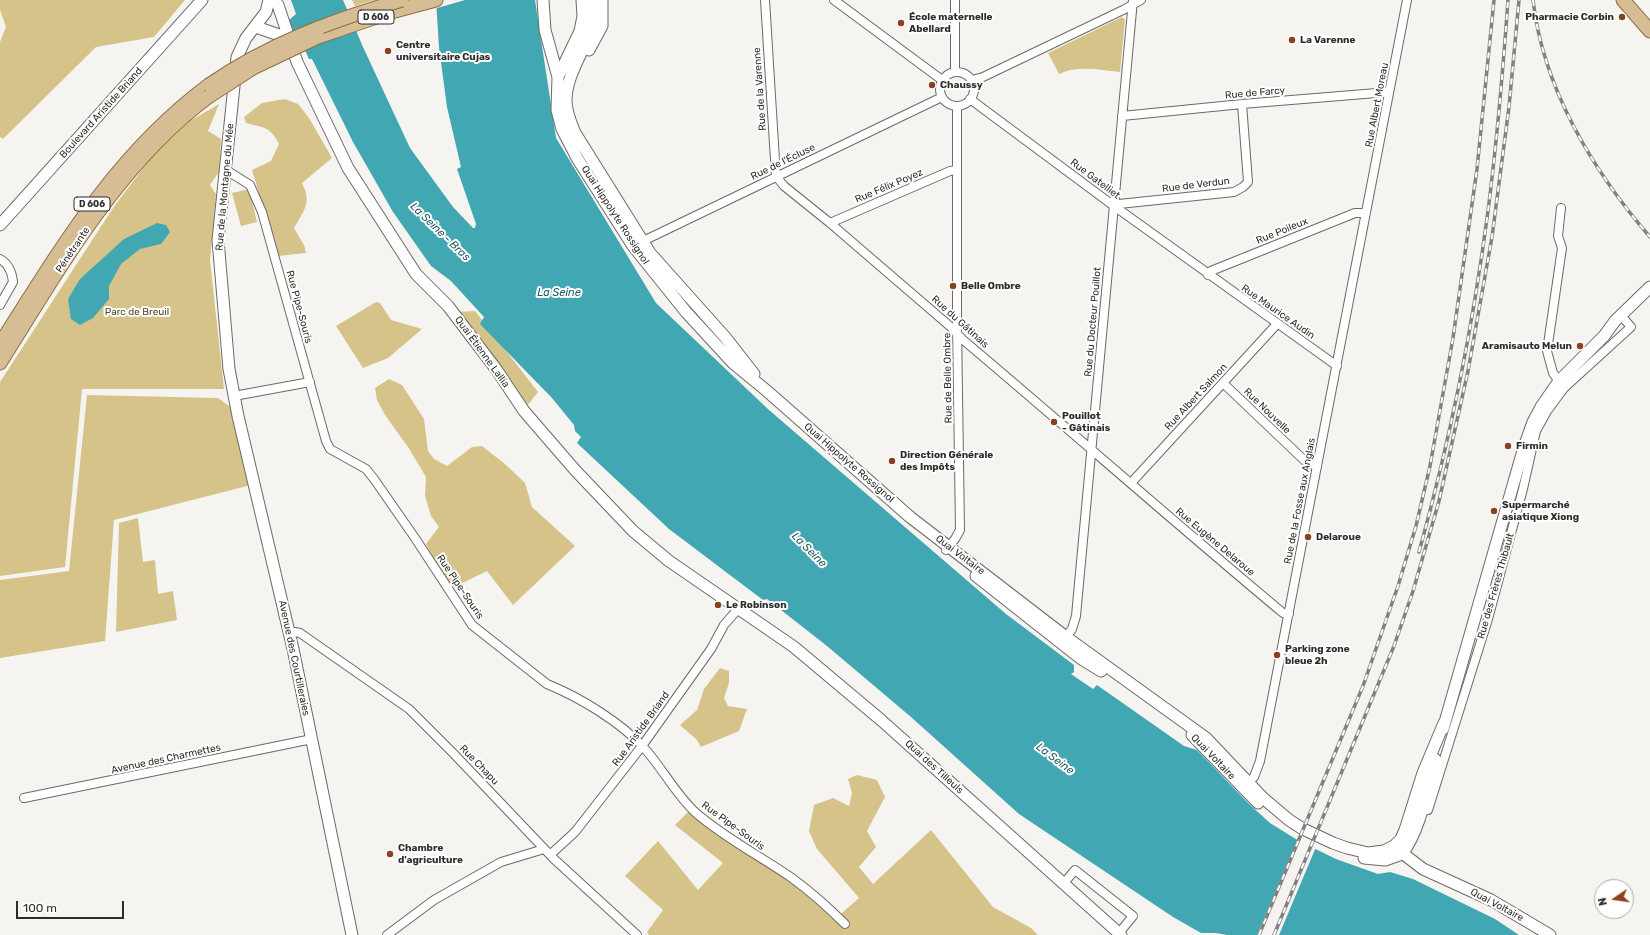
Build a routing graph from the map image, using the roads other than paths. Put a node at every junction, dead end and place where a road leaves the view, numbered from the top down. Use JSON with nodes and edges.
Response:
{"nodes":[{"id":1,"x":202,"y":0,"type":"edge"},
{"id":2,"x":269,"y":0,"type":"edge"},
{"id":3,"x":274,"y":0,"type":"edge"},
{"id":4,"x":402,"y":0,"type":"edge"},
{"id":5,"x":436,"y":0,"type":"edge"},
{"id":6,"x":543,"y":0,"type":"edge"},
{"id":7,"x":582,"y":0,"type":"edge"},
{"id":8,"x":592,"y":0,"type":"edge"},
{"id":9,"x":602,"y":0,"type":"edge"},
{"id":10,"x":765,"y":0,"type":"edge"},
{"id":11,"x":834,"y":0,"type":"edge"},
{"id":12,"x":955,"y":0,"type":"edge"},
{"id":13,"x":1141,"y":0,"type":"edge"},
{"id":14,"x":1408,"y":0,"type":"edge"},
{"id":15,"x":1623,"y":0,"type":"edge"},
{"id":16,"x":1133,"y":3,"type":"edge"},
{"id":17,"x":264,"y":16,"type":"junction"},
{"id":18,"x":284,"y":22,"type":"junction"},
{"id":19,"x":256,"y":27,"type":"junction"},
{"id":20,"x":1650,"y":31,"type":"edge"},
{"id":21,"x":290,"y":44,"type":"junction"},
{"id":22,"x":955,"y":72,"type":"junction"},
{"id":23,"x":558,"y":77,"type":"junction"},
{"id":24,"x":942,"y":80,"type":"junction"},
{"id":25,"x":972,"y":80,"type":"junction"},
{"id":26,"x":208,"y":91,"type":"junction"},
{"id":27,"x":1389,"y":92,"type":"junction"},
{"id":28,"x":942,"y":97,"type":"junction"},
{"id":29,"x":970,"y":99,"type":"junction"},
{"id":30,"x":1242,"y":104,"type":"junction"},
{"id":31,"x":957,"y":106,"type":"junction"},
{"id":32,"x":1122,"y":116,"type":"junction"},
{"id":33,"x":569,"y":119,"type":"junction"},
{"id":34,"x":226,"y":170,"type":"junction"},
{"id":35,"x":956,"y":170,"type":"junction"},
{"id":36,"x":776,"y":176,"type":"junction"},
{"id":37,"x":1114,"y":206,"type":"junction"},
{"id":38,"x":1562,"y":208,"type":"dead end"},
{"id":39,"x":1365,"y":213,"type":"junction"},
{"id":40,"x":830,"y":223,"type":"junction"},
{"id":41,"x":0,"y":225,"type":"edge"},
{"id":42,"x":638,"y":243,"type":"junction"},
{"id":43,"x":0,"y":259,"type":"edge"},
{"id":44,"x":1208,"y":275,"type":"junction"},
{"id":45,"x":1650,"y":287,"type":"edge"},
{"id":46,"x":1650,"y":298,"type":"edge"},
{"id":47,"x":0,"y":305,"type":"edge"},
{"id":48,"x":1625,"y":320,"type":"junction"},
{"id":49,"x":1277,"y":324,"type":"junction"},
{"id":50,"x":957,"y":334,"type":"junction"},
{"id":51,"x":1604,"y":336,"type":"junction"},
{"id":52,"x":0,"y":344,"type":"edge"},
{"id":53,"x":0,"y":362,"type":"edge"},
{"id":54,"x":1337,"y":366,"type":"junction"},
{"id":55,"x":1559,"y":381,"type":"junction"},
{"id":56,"x":232,"y":382,"type":"joint"},
{"id":57,"x":310,"y":382,"type":"junction"},
{"id":58,"x":1223,"y":383,"type":"junction"},
{"id":59,"x":234,"y":396,"type":"junction"},
{"id":60,"x":1091,"y":448,"type":"junction"},
{"id":61,"x":1317,"y":467,"type":"junction"},
{"id":62,"x":1131,"y":483,"type":"junction"},
{"id":63,"x":932,"y":534,"type":"joint"},
{"id":64,"x":948,"y":548,"type":"junction"},
{"id":65,"x":738,"y":609,"type":"junction"},
{"id":66,"x":1288,"y":614,"type":"junction"},
{"id":67,"x":289,"y":633,"type":"junction"},
{"id":68,"x":1064,"y":640,"type":"junction"},
{"id":69,"x":1457,"y":698,"type":"junction"},
{"id":70,"x":312,"y":740,"type":"junction"},
{"id":71,"x":642,"y":746,"type":"junction"},
{"id":72,"x":1246,"y":785,"type":"junction"},
{"id":73,"x":24,"y":798,"type":"dead end"},
{"id":74,"x":1417,"y":808,"type":"junction"},
{"id":75,"x":1394,"y":846,"type":"junction"},
{"id":76,"x":548,"y":852,"type":"junction"},
{"id":77,"x":1402,"y":854,"type":"junction"},
{"id":78,"x":1064,"y":883,"type":"junction"},
{"id":79,"x":845,"y":924,"type":"dead end"},
{"id":80,"x":1120,"y":934,"type":"edge"},
{"id":81,"x":352,"y":935,"type":"edge"},
{"id":82,"x":387,"y":935,"type":"edge"},
{"id":83,"x":637,"y":935,"type":"edge"},
{"id":84,"x":1550,"y":935,"type":"edge"}],
"edges":[{"from":1,"to":41,"type":"street","name":"Boulevard Aristide Briand"},
{"from":2,"to":17,"type":"street","name":"Rue de la Montagne du Mée"},
{"from":3,"to":18,"type":"street","name":"Quai Étienne Lallia"},
{"from":4,"to":26,"type":"main road","number":"D 606","bridge":true},
{"from":5,"to":26,"type":"main road","number":"D 606","bridge":true},
{"from":6,"to":23,"type":"street","name":"Quai Hippolyte Rossignol"},
{"from":7,"to":23,"type":"street"},
{"from":8,"to":33,"type":"street","name":"Quai Hippolyte Rossignol"},
{"from":9,"to":33,"type":"street"},
{"from":10,"to":36,"type":"street","name":"Rue de la Varenne"},
{"from":11,"to":24,"type":"street"},
{"from":12,"to":22,"type":"street"},
{"from":13,"to":16,"type":"street"},
{"from":14,"to":27,"type":"street","name":"Rue Albert Moreau"},
{"from":15,"to":20,"type":"main road"},
{"from":16,"to":25,"type":"street"},
{"from":16,"to":32,"type":"street","name":"Rue du Docteur Pouillot"},
{"from":17,"to":18,"type":"street"},
{"from":17,"to":19,"type":"street","name":"Rue de la Montagne du Mée"},
{"from":18,"to":21,"type":"street","name":"Quai Étienne Lallia"},
{"from":19,"to":21,"type":"street"},
{"from":19,"to":34,"type":"street","name":"Rue de la Montagne du Mée"},
{"from":21,"to":65,"type":"street","name":"Quai Étienne Lallia"},
{"from":22,"to":24,"type":"street"},
{"from":22,"to":25,"type":"street"},
{"from":23,"to":42,"type":"street","name":"Quai Hippolyte Rossignol"},
{"from":24,"to":28,"type":"street"},
{"from":25,"to":29,"type":"street"},
{"from":26,"to":52,"type":"main road","name":"Pénétrante","number":"D 606"},
{"from":26,"to":53,"type":"main road","name":"Pénétrante","number":"D 606"},
{"from":27,"to":30,"type":"street","name":"Rue de Farcy"},
{"from":27,"to":39,"type":"street","name":"Rue Albert Moreau"},
{"from":28,"to":31,"type":"street"},
{"from":28,"to":36,"type":"street","name":"Rue de l'Écluse"},
{"from":29,"to":31,"type":"street"},
{"from":29,"to":37,"type":"street","name":"Rue Gatelliet"},
{"from":30,"to":32,"type":"street","name":"Rue de Farcy"},
{"from":30,"to":37,"type":"street","name":"Rue de Verdun"},
{"from":31,"to":35,"type":"street","name":"Rue de Belle Ombre"},
{"from":32,"to":37,"type":"street","name":"Rue du Docteur Pouillot"},
{"from":33,"to":42,"type":"street","name":"Quai Hippolyte Rossignol"},
{"from":34,"to":56,"type":"street","name":"Rue de la Montagne du Mée"},
{"from":34,"to":57,"type":"street","name":"Rue Pipe-Souris"},
{"from":35,"to":40,"type":"street","name":"Rue Félix Poyez"},
{"from":35,"to":50,"type":"street","name":"Rue de Belle Ombre"},
{"from":36,"to":40,"type":"street","name":"Rue du Gâtinais"},
{"from":36,"to":42,"type":"street","name":"Rue de l'Écluse"},
{"from":37,"to":44,"type":"street","name":"Rue Gatelliet"},
{"from":37,"to":60,"type":"street","name":"Rue du Docteur Pouillot"},
{"from":38,"to":55,"type":"street"},
{"from":39,"to":44,"type":"street","name":"Rue Poileux"},
{"from":39,"to":54,"type":"street","name":"Rue de la Fosse aux Anglais"},
{"from":40,"to":50,"type":"street","name":"Rue du Gâtinais"},
{"from":42,"to":63,"type":"street","name":"Quai Hippolyte Rossignol"},
{"from":43,"to":47,"type":"street"},
{"from":44,"to":49,"type":"street","name":"Rue Maurice Audin"},
{"from":45,"to":51,"type":"street","name":"Rue des Frères Thibault"},
{"from":46,"to":48,"type":"street","name":"Rue des Frères Thibault"},
{"from":48,"to":51,"type":"street","name":"Rue des Frères Thibault"},
{"from":48,"to":69,"type":"street","name":"Rue des Frères Thibault"},
{"from":49,"to":54,"type":"street","name":"Rue Maurice Audin"},
{"from":49,"to":58,"type":"street","name":"Rue Albert Salmon"},
{"from":50,"to":60,"type":"street","name":"Rue du Gâtinais"},
{"from":50,"to":64,"type":"street","name":"Rue de Belle Ombre"},
{"from":51,"to":55,"type":"street","name":"Rue des Frères Thibault"},
{"from":54,"to":61,"type":"street","name":"Rue de la Fosse aux Anglais"},
{"from":55,"to":69,"type":"street","name":"Rue des Frères Thibault"},
{"from":56,"to":59,"type":"street","name":"Avenue des Courtilleraies"},
{"from":57,"to":59,"type":"street"},
{"from":57,"to":71,"type":"street","name":"Rue Pipe-Souris"},
{"from":58,"to":61,"type":"street","name":"Rue Nouvelle"},
{"from":58,"to":62,"type":"street","name":"Rue Albert Salmon"},
{"from":59,"to":67,"type":"street","name":"Avenue des Courtilleraies"},
{"from":60,"to":62,"type":"street","name":"Rue du Gâtinais"},
{"from":60,"to":68,"type":"street","name":"Rue du Docteur Pouillot"},
{"from":61,"to":66,"type":"street","name":"Rue de la Fosse aux Anglais"},
{"from":62,"to":66,"type":"street","name":"Rue Eugène Delaroue"},
{"from":63,"to":64,"type":"street","name":"Quai Voltaire"},
{"from":64,"to":68,"type":"street","name":"Quai Voltaire"},
{"from":65,"to":71,"type":"street","name":"Rue Aristide Briand"},
{"from":65,"to":78,"type":"street","name":"Quai des Tilleuls"},
{"from":66,"to":72,"type":"street","name":"Rue de la Fosse aux Anglais"},
{"from":67,"to":70,"type":"street","name":"Avenue des Courtilleraies"},
{"from":67,"to":76,"type":"street","name":"Rue Chapu"},
{"from":68,"to":72,"type":"street","name":"Quai Voltaire"},
{"from":69,"to":74,"type":"street","name":"Rue des Frères Thibault"},
{"from":69,"to":74,"type":"street","name":"Rue des Frères Thibault"},
{"from":70,"to":73,"type":"street","name":"Avenue des Charmettes"},
{"from":70,"to":81,"type":"street","name":"Avenue des Courtilleraies"},
{"from":71,"to":76,"type":"street","name":"Rue Aristide Briand"},
{"from":71,"to":79,"type":"street","name":"Rue Pipe-Souris"},
{"from":72,"to":75,"type":"street","name":"Quai Voltaire"},
{"from":72,"to":77,"type":"street","name":"Quai Voltaire"},
{"from":74,"to":75,"type":"street","name":"Rue des Frères Thibault"},
{"from":74,"to":77,"type":"street","name":"Rue des Frères Thibault"},
{"from":75,"to":77,"type":"street","name":"Quai Voltaire"},
{"from":76,"to":82,"type":"street","name":"Rue Aristide Briand"},
{"from":76,"to":83,"type":"street","name":"Rue Chapu"},
{"from":77,"to":84,"type":"street","name":"Quai Voltaire"},
{"from":78,"to":80,"type":"street","name":"Quai des Tilleuls"},
{"from":78,"to":80,"type":"street"}]}
